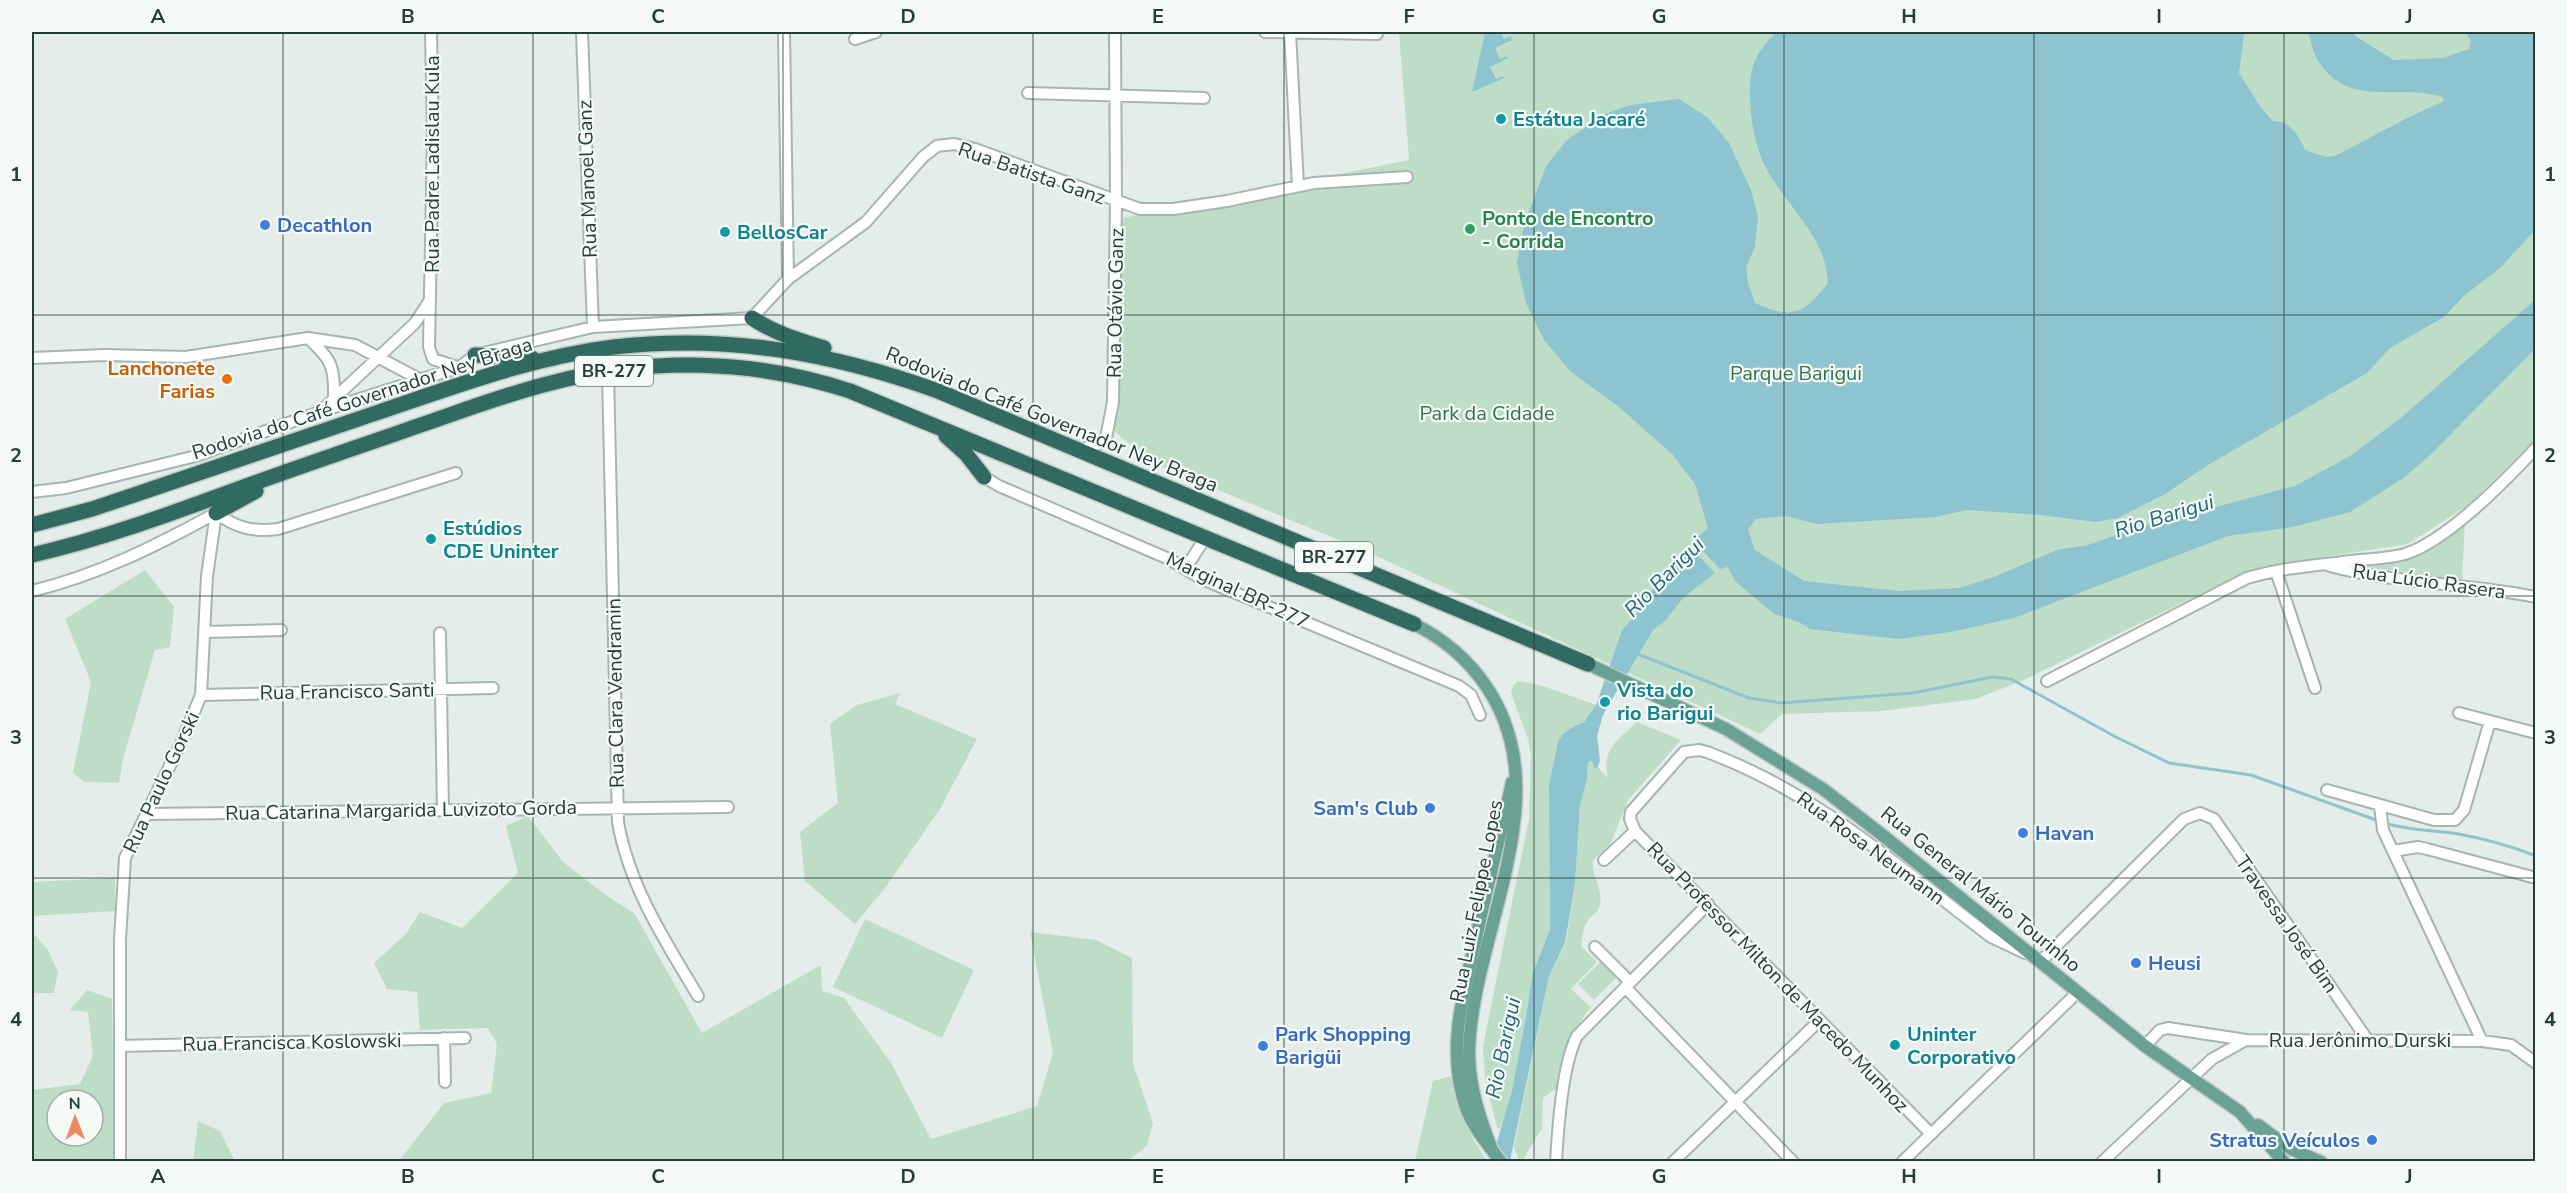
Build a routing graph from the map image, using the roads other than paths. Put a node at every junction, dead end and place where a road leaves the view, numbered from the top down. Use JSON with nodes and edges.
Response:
{"nodes":[{"id":1,"x":431,"y":32,"type":"edge"},
{"id":2,"x":582,"y":32,"type":"edge"},
{"id":3,"x":784,"y":32,"type":"edge"},
{"id":4,"x":876,"y":32,"type":"edge"},
{"id":5,"x":1115,"y":32,"type":"edge"},
{"id":6,"x":1265,"y":32,"type":"edge"},
{"id":7,"x":1290,"y":32,"type":"edge"},
{"id":8,"x":1377,"y":34,"type":"dead end"},
{"id":9,"x":855,"y":39,"type":"dead end"},
{"id":10,"x":1028,"y":93,"type":"dead end"},
{"id":11,"x":1116,"y":96,"type":"junction"},
{"id":12,"x":1204,"y":98,"type":"dead end"},
{"id":13,"x":1407,"y":177,"type":"dead end"},
{"id":14,"x":1298,"y":186,"type":"junction"},
{"id":15,"x":1116,"y":202,"type":"junction"},
{"id":16,"x":788,"y":279,"type":"junction"},
{"id":17,"x":432,"y":297,"type":"junction"},
{"id":18,"x":752,"y":318,"type":"junction"},
{"id":19,"x":593,"y":327,"type":"junction"},
{"id":20,"x":308,"y":338,"type":"junction"},
{"id":21,"x":475,"y":355,"type":"junction"},
{"id":22,"x":32,"y":358,"type":"edge"},
{"id":23,"x":378,"y":358,"type":"junction"},
{"id":24,"x":547,"y":359,"type":"junction"},
{"id":25,"x":460,"y":367,"type":"junction"},
{"id":26,"x":608,"y":372,"type":"junction"},
{"id":27,"x":419,"y":380,"type":"junction"},
{"id":28,"x":938,"y":391,"type":"junction"},
{"id":29,"x":334,"y":398,"type":"junction"},
{"id":30,"x":322,"y":411,"type":"junction"},
{"id":31,"x":935,"y":426,"type":"junction"},
{"id":32,"x":2535,"y":448,"type":"edge"},
{"id":33,"x":1080,"y":450,"type":"junction"},
{"id":34,"x":298,"y":467,"type":"junction"},
{"id":35,"x":456,"y":473,"type":"dead end"},
{"id":36,"x":984,"y":477,"type":"joint"},
{"id":37,"x":32,"y":492,"type":"edge"},
{"id":38,"x":216,"y":513,"type":"junction"},
{"id":39,"x":32,"y":525,"type":"edge"},
{"id":40,"x":1205,"y":538,"type":"junction"},
{"id":41,"x":32,"y":555,"type":"edge"},
{"id":42,"x":2324,"y":565,"type":"junction"},
{"id":43,"x":1186,"y":568,"type":"junction"},
{"id":44,"x":2276,"y":571,"type":"junction"},
{"id":45,"x":32,"y":591,"type":"edge"},
{"id":46,"x":2535,"y":597,"type":"edge"},
{"id":47,"x":1414,"y":624,"type":"joint"},
{"id":48,"x":281,"y":630,"type":"dead end"},
{"id":49,"x":205,"y":632,"type":"junction"},
{"id":50,"x":440,"y":633,"type":"dead end"},
{"id":51,"x":1588,"y":664,"type":"joint"},
{"id":52,"x":2048,"y":681,"type":"dead end"},
{"id":53,"x":493,"y":688,"type":"dead end"},
{"id":54,"x":2315,"y":688,"type":"dead end"},
{"id":55,"x":441,"y":689,"type":"junction"},
{"id":56,"x":201,"y":695,"type":"junction"},
{"id":57,"x":2459,"y":713,"type":"dead end"},
{"id":58,"x":1480,"y":715,"type":"dead end"},
{"id":59,"x":2490,"y":721,"type":"junction"},
{"id":60,"x":2535,"y":733,"type":"edge"},
{"id":61,"x":2326,"y":790,"type":"dead end"},
{"id":62,"x":617,"y":807,"type":"junction"},
{"id":63,"x":728,"y":807,"type":"dead end"},
{"id":64,"x":443,"y":810,"type":"junction"},
{"id":65,"x":2381,"y":810,"type":"junction"},
{"id":66,"x":146,"y":814,"type":"junction"},
{"id":67,"x":1630,"y":819,"type":"joint"},
{"id":68,"x":1635,"y":831,"type":"junction"},
{"id":69,"x":2393,"y":851,"type":"junction"},
{"id":70,"x":1604,"y":860,"type":"dead end"},
{"id":71,"x":2535,"y":878,"type":"edge"},
{"id":72,"x":1708,"y":904,"type":"junction"},
{"id":73,"x":1595,"y":947,"type":"dead end"},
{"id":74,"x":2035,"y":959,"type":"junction"},
{"id":75,"x":1628,"y":985,"type":"junction"},
{"id":76,"x":2078,"y":992,"type":"junction"},
{"id":77,"x":698,"y":996,"type":"dead end"},
{"id":78,"x":1820,"y":1020,"type":"junction"},
{"id":79,"x":444,"y":1038,"type":"junction"},
{"id":80,"x":465,"y":1038,"type":"dead end"},
{"id":81,"x":2246,"y":1040,"type":"junction"},
{"id":82,"x":2482,"y":1041,"type":"junction"},
{"id":83,"x":2369,"y":1042,"type":"junction"},
{"id":84,"x":2145,"y":1046,"type":"junction"},
{"id":85,"x":120,"y":1047,"type":"junction"},
{"id":86,"x":2519,"y":1049,"type":"junction"},
{"id":87,"x":2535,"y":1055,"type":"edge"},
{"id":88,"x":2535,"y":1063,"type":"edge"},
{"id":89,"x":2191,"y":1078,"type":"junction"},
{"id":90,"x":445,"y":1082,"type":"dead end"},
{"id":91,"x":1736,"y":1102,"type":"junction"},
{"id":92,"x":2240,"y":1112,"type":"junction"},
{"id":93,"x":1931,"y":1134,"type":"junction"},
{"id":94,"x":2291,"y":1149,"type":"junction"},
{"id":95,"x":120,"y":1161,"type":"edge"},
{"id":96,"x":1501,"y":1161,"type":"edge"},
{"id":97,"x":1556,"y":1161,"type":"edge"},
{"id":98,"x":1673,"y":1161,"type":"edge"},
{"id":99,"x":1793,"y":1161,"type":"edge"},
{"id":100,"x":1902,"y":1161,"type":"edge"},
{"id":101,"x":2103,"y":1161,"type":"edge"},
{"id":102,"x":2284,"y":1161,"type":"edge"},
{"id":103,"x":2296,"y":1161,"type":"edge"},
{"id":104,"x":2321,"y":1161,"type":"edge"}],
"edges":[{"from":1,"to":17,"type":"street","name":"Rua Padre Ladislau Kula"},
{"from":2,"to":19,"type":"street","name":"Rua Manoel Ganz"},
{"from":3,"to":16,"type":"street"},
{"from":4,"to":9,"type":"street"},
{"from":5,"to":11,"type":"street","name":"Rua Otávio Ganz"},
{"from":6,"to":7,"type":"street"},
{"from":7,"to":8,"type":"street"},
{"from":7,"to":14,"type":"street"},
{"from":10,"to":11,"type":"street"},
{"from":11,"to":12,"type":"street"},
{"from":11,"to":15,"type":"street","name":"Rua Otávio Ganz"},
{"from":13,"to":14,"type":"street","name":"Rua Batista Ganz"},
{"from":14,"to":15,"type":"street","name":"Rua Batista Ganz"},
{"from":15,"to":16,"type":"street","name":"Rua Batista Ganz"},
{"from":15,"to":33,"type":"street","name":"Rua Otávio Ganz"},
{"from":16,"to":18,"type":"street","name":"Rua Batista Ganz"},
{"from":17,"to":23,"type":"street","name":"Rua Padre Ladislau Kula"},
{"from":17,"to":25,"type":"street","name":"Rua Padre Ladislau Kula"},
{"from":18,"to":19,"type":"street"},
{"from":18,"to":28,"type":"highway"},
{"from":19,"to":21,"type":"street"},
{"from":20,"to":22,"type":"street"},
{"from":20,"to":23,"type":"street"},
{"from":20,"to":29,"type":"street"},
{"from":21,"to":24,"type":"highway"},
{"from":21,"to":25,"type":"street"},
{"from":23,"to":27,"type":"street"},
{"from":23,"to":29,"type":"street","name":"Rua Padre Ladislau Kula"},
{"from":24,"to":28,"type":"highway","name":"Rodovia do Café Governador Ney Braga","number":"BR-277"},
{"from":24,"to":39,"type":"highway","name":"Rodovia do Café Governador Ney Braga","number":"BR-277"},
{"from":25,"to":27,"type":"street"},
{"from":26,"to":31,"type":"highway","number":"BR-277"},
{"from":26,"to":34,"type":"highway","number":"BR-277"},
{"from":26,"to":62,"type":"street","name":"Rua Clara Vendramin"},
{"from":27,"to":30,"type":"street"},
{"from":28,"to":33,"type":"highway","name":"Rodovia do Café Governador Ney Braga","number":"BR-277"},
{"from":29,"to":30,"type":"street","name":"Rua Padre Ladislau Kula"},
{"from":30,"to":37,"type":"street"},
{"from":31,"to":36,"type":"highway"},
{"from":31,"to":40,"type":"highway","number":"BR-277"},
{"from":32,"to":42,"type":"street"},
{"from":33,"to":51,"type":"highway","name":"Rodovia do Café Governador Ney Braga","number":"BR-277"},
{"from":34,"to":38,"type":"highway"},
{"from":34,"to":41,"type":"highway","number":"BR-277"},
{"from":35,"to":38,"type":"street"},
{"from":36,"to":43,"type":"street","name":"Marginal BR-277"},
{"from":38,"to":45,"type":"street"},
{"from":38,"to":49,"type":"street","name":"Rua Paulo Gorski"},
{"from":40,"to":43,"type":"street"},
{"from":40,"to":47,"type":"highway","number":"BR-277"},
{"from":42,"to":44,"type":"street"},
{"from":42,"to":46,"type":"street","name":"Rua Lúcio Rasera"},
{"from":43,"to":58,"type":"street","name":"Marginal BR-277"},
{"from":44,"to":52,"type":"street"},
{"from":44,"to":54,"type":"street"},
{"from":47,"to":96,"type":"main road","name":"Rua Luiz Felippe Lopes"},
{"from":48,"to":49,"type":"street"},
{"from":49,"to":56,"type":"street","name":"Rua Paulo Gorski"},
{"from":50,"to":55,"type":"street"},
{"from":51,"to":74,"type":"main road","name":"Rua General Mário Tourinho"},
{"from":53,"to":55,"type":"street","name":"Rua Francisco Santi"},
{"from":55,"to":56,"type":"street","name":"Rua Francisco Santi"},
{"from":55,"to":64,"type":"street"},
{"from":56,"to":66,"type":"street","name":"Rua Paulo Gorski"},
{"from":57,"to":59,"type":"street"},
{"from":59,"to":60,"type":"street"},
{"from":59,"to":65,"type":"street"},
{"from":61,"to":65,"type":"street"},
{"from":62,"to":63,"type":"street","name":"Rua Catarina Margarida Luvizoto Gorda"},
{"from":62,"to":64,"type":"street","name":"Rua Catarina Margarida Luvizoto Gorda"},
{"from":62,"to":77,"type":"street","name":"Rua Clara Vendramin"},
{"from":64,"to":66,"type":"street","name":"Rua Catarina Margarida Luvizoto Gorda"},
{"from":65,"to":69,"type":"street"},
{"from":66,"to":85,"type":"street","name":"Rua Paulo Gorski"},
{"from":67,"to":68,"type":"street","name":"Rua Professor Milton de Macedo Munhoz"},
{"from":67,"to":74,"type":"street","name":"Rua Rosa Neumann"},
{"from":68,"to":70,"type":"street"},
{"from":68,"to":72,"type":"street","name":"Rua Professor Milton de Macedo Munhoz"},
{"from":69,"to":71,"type":"street"},
{"from":69,"to":82,"type":"street"},
{"from":72,"to":75,"type":"street"},
{"from":72,"to":78,"type":"street","name":"Rua Professor Milton de Macedo Munhoz"},
{"from":73,"to":75,"type":"street"},
{"from":74,"to":76,"type":"main road","name":"Rua General Mário Tourinho"},
{"from":74,"to":83,"type":"street","name":"Travessa José Bim"},
{"from":75,"to":91,"type":"street"},
{"from":75,"to":97,"type":"street"},
{"from":76,"to":84,"type":"main road","name":"Rua General Mário Tourinho"},
{"from":76,"to":93,"type":"street"},
{"from":78,"to":91,"type":"street"},
{"from":78,"to":93,"type":"street","name":"Rua Professor Milton de Macedo Munhoz"},
{"from":79,"to":80,"type":"street","name":"Rua Francisca Koslowski"},
{"from":79,"to":85,"type":"street","name":"Rua Francisca Koslowski"},
{"from":79,"to":90,"type":"street"},
{"from":81,"to":83,"type":"street","name":"Rua Jerônimo Durski"},
{"from":81,"to":84,"type":"street"},
{"from":81,"to":89,"type":"street","name":"Rua Jerônimo Durski"},
{"from":82,"to":83,"type":"street","name":"Rua Jerônimo Durski"},
{"from":82,"to":86,"type":"street","name":"Rua Jerônimo Durski"},
{"from":84,"to":89,"type":"main road","name":"Rua General Mário Tourinho"},
{"from":85,"to":95,"type":"street","name":"Rua Paulo Gorski"},
{"from":86,"to":87,"type":"street"},
{"from":86,"to":88,"type":"street","name":"Rua Jerônimo Durski"},
{"from":89,"to":92,"type":"main road","name":"Rua General Mário Tourinho"},
{"from":89,"to":101,"type":"street","name":"Rua Jerônimo Durski"},
{"from":91,"to":98,"type":"street"},
{"from":91,"to":99,"type":"street"},
{"from":92,"to":94,"type":"main road"},
{"from":92,"to":102,"type":"main road","name":"Rua General Mário Tourinho"},
{"from":93,"to":100,"type":"street"},
{"from":94,"to":103,"type":"main road"},
{"from":94,"to":104,"type":"main road"}]}
